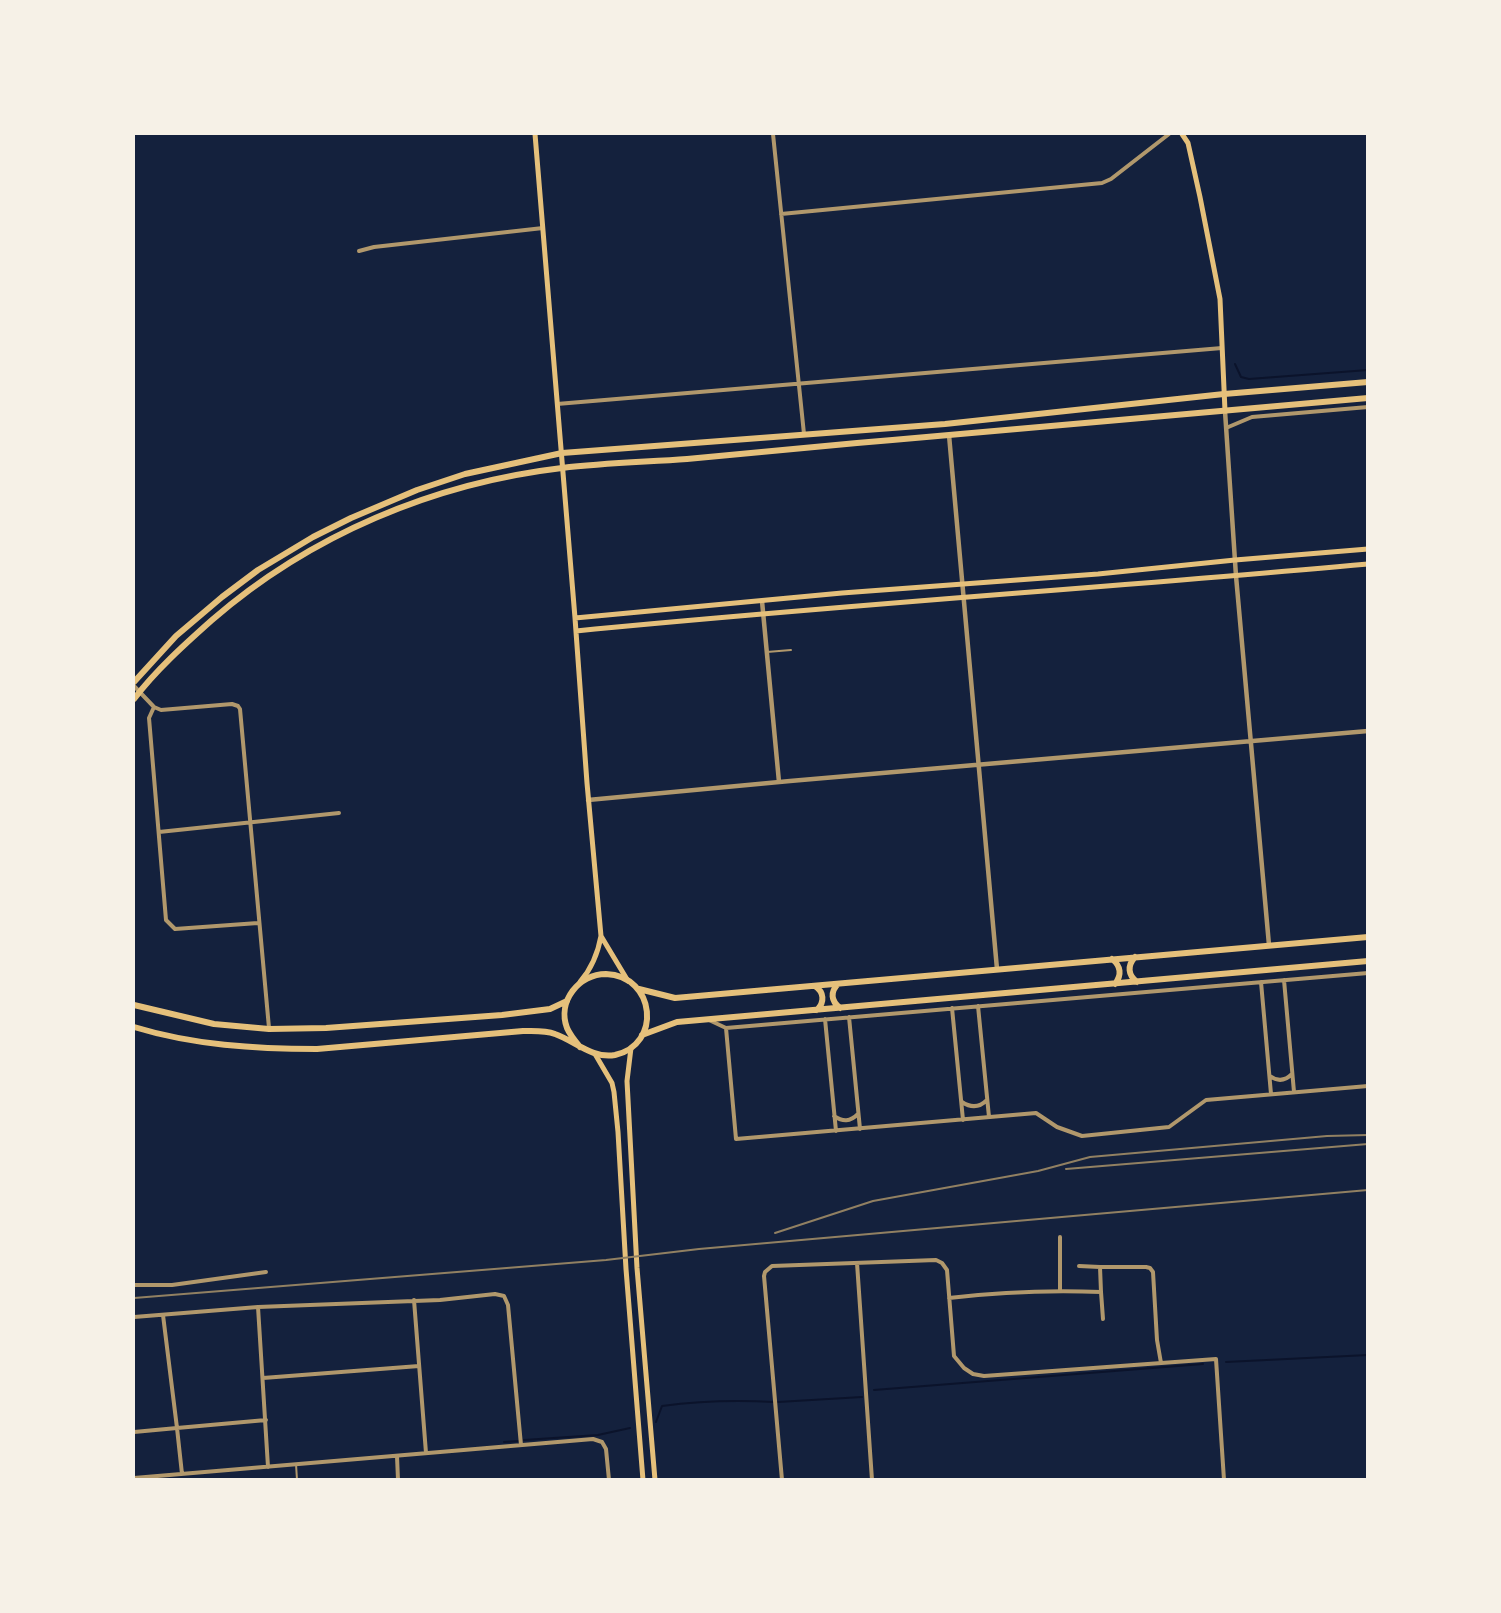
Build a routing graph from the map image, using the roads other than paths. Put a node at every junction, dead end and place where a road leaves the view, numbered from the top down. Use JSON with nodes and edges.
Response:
{"nodes":[{"id":1,"x":536,"y":134,"type":"edge"},
{"id":2,"x":773,"y":134,"type":"edge"},
{"id":3,"x":1168,"y":134,"type":"edge"},
{"id":4,"x":1182,"y":134,"type":"edge"},
{"id":5,"x":781,"y":214,"type":"junction"},
{"id":6,"x":543,"y":228,"type":"junction"},
{"id":7,"x":359,"y":251,"type":"dead end"},
{"id":8,"x":1222,"y":348,"type":"junction"},
{"id":9,"x":1368,"y":382,"type":"edge"},
{"id":10,"x":799,"y":385,"type":"junction"},
{"id":11,"x":1224,"y":394,"type":"junction"},
{"id":12,"x":1368,"y":398,"type":"edge"},
{"id":13,"x":557,"y":404,"type":"junction"},
{"id":14,"x":1368,"y":407,"type":"edge"},
{"id":15,"x":1225,"y":411,"type":"junction"},
{"id":16,"x":1226,"y":428,"type":"junction"},
{"id":17,"x":804,"y":435,"type":"junction"},
{"id":18,"x":949,"y":435,"type":"junction"},
{"id":19,"x":562,"y":453,"type":"junction"},
{"id":20,"x":563,"y":468,"type":"junction"},
{"id":21,"x":1368,"y":549,"type":"edge"},
{"id":22,"x":1235,"y":560,"type":"junction"},
{"id":23,"x":1368,"y":564,"type":"edge"},
{"id":24,"x":1236,"y":576,"type":"junction"},
{"id":25,"x":962,"y":583,"type":"junction"},
{"id":26,"x":842,"y":593,"type":"junction"},
{"id":27,"x":963,"y":597,"type":"junction"},
{"id":28,"x":762,"y":601,"type":"junction"},
{"id":29,"x":844,"y":607,"type":"junction"},
{"id":30,"x":763,"y":613,"type":"junction"},
{"id":31,"x":576,"y":618,"type":"junction"},
{"id":32,"x":576,"y":631,"type":"junction"},
{"id":33,"x":791,"y":650,"type":"dead end"},
{"id":34,"x":767,"y":652,"type":"junction"},
{"id":35,"x":134,"y":684,"type":"edge"},
{"id":36,"x":139,"y":691,"type":"junction"},
{"id":37,"x":134,"y":699,"type":"edge"},
{"id":38,"x":154,"y":707,"type":"junction"},
{"id":39,"x":1368,"y":731,"type":"edge"},
{"id":40,"x":1251,"y":741,"type":"junction"},
{"id":41,"x":978,"y":765,"type":"junction"},
{"id":42,"x":779,"y":782,"type":"junction"},
{"id":43,"x":588,"y":800,"type":"junction"},
{"id":44,"x":339,"y":813,"type":"dead end"},
{"id":45,"x":250,"y":823,"type":"junction"},
{"id":46,"x":159,"y":832,"type":"junction"},
{"id":47,"x":258,"y":922,"type":"junction"},
{"id":48,"x":601,"y":936,"type":"junction"},
{"id":49,"x":1366,"y":938,"type":"edge"},
{"id":50,"x":1269,"y":945,"type":"junction"},
{"id":51,"x":1135,"y":957,"type":"junction"},
{"id":52,"x":1112,"y":959,"type":"junction"},
{"id":53,"x":1367,"y":960,"type":"edge"},
{"id":54,"x":1305,"y":967,"type":"junction"},
{"id":55,"x":997,"y":969,"type":"junction"},
{"id":56,"x":1368,"y":973,"type":"edge"},
{"id":57,"x":1207,"y":975,"type":"junction"},
{"id":58,"x":1300,"y":978,"type":"junction"},
{"id":59,"x":1284,"y":980,"type":"junction"},
{"id":60,"x":629,"y":981,"type":"junction"},
{"id":61,"x":1137,"y":982,"type":"junction"},
{"id":62,"x":1261,"y":982,"type":"junction"},
{"id":63,"x":838,"y":984,"type":"junction"},
{"id":64,"x":1114,"y":984,"type":"junction"},
{"id":65,"x":577,"y":985,"type":"junction"},
{"id":66,"x":815,"y":986,"type":"junction"},
{"id":67,"x":1088,"y":986,"type":"junction"},
{"id":68,"x":1216,"y":986,"type":"junction"},
{"id":69,"x":639,"y":989,"type":"junction"},
{"id":70,"x":1084,"y":997,"type":"junction"},
{"id":71,"x":567,"y":1001,"type":"junction"},
{"id":72,"x":916,"y":1001,"type":"junction"},
{"id":73,"x":134,"y":1005,"type":"edge"},
{"id":74,"x":978,"y":1006,"type":"junction"},
{"id":75,"x":840,"y":1008,"type":"junction"},
{"id":76,"x":952,"y":1008,"type":"junction"},
{"id":77,"x":817,"y":1010,"type":"junction"},
{"id":78,"x":924,"y":1011,"type":"junction"},
{"id":79,"x":786,"y":1013,"type":"junction"},
{"id":80,"x":849,"y":1017,"type":"junction"},
{"id":81,"x":825,"y":1019,"type":"junction"},
{"id":82,"x":708,"y":1020,"type":"junction"},
{"id":83,"x":783,"y":1023,"type":"junction"},
{"id":84,"x":134,"y":1027,"type":"edge"},
{"id":85,"x":726,"y":1028,"type":"junction"},
{"id":86,"x":269,"y":1029,"type":"junction"},
{"id":87,"x":642,"y":1035,"type":"junction"},
{"id":88,"x":580,"y":1047,"type":"junction"},
{"id":89,"x":631,"y":1048,"type":"junction"},
{"id":90,"x":595,"y":1054,"type":"junction"},
{"id":91,"x":1293,"y":1073,"type":"junction"},
{"id":92,"x":1269,"y":1076,"type":"junction"},
{"id":93,"x":1368,"y":1086,"type":"edge"},
{"id":94,"x":1294,"y":1092,"type":"junction"},
{"id":95,"x":1271,"y":1094,"type":"junction"},
{"id":96,"x":987,"y":1100,"type":"junction"},
{"id":97,"x":961,"y":1101,"type":"junction"},
{"id":98,"x":859,"y":1114,"type":"junction"},
{"id":99,"x":834,"y":1116,"type":"junction"},
{"id":100,"x":989,"y":1117,"type":"junction"},
{"id":101,"x":963,"y":1120,"type":"junction"},
{"id":102,"x":860,"y":1129,"type":"junction"},
{"id":103,"x":836,"y":1131,"type":"junction"},
{"id":104,"x":1060,"y":1237,"type":"dead end"},
{"id":105,"x":857,"y":1263,"type":"junction"},
{"id":106,"x":1080,"y":1266,"type":"dead end"},
{"id":107,"x":1100,"y":1267,"type":"junction"},
{"id":108,"x":266,"y":1272,"type":"dead end"},
{"id":109,"x":134,"y":1285,"type":"edge"},
{"id":110,"x":1060,"y":1291,"type":"junction"},
{"id":111,"x":1101,"y":1292,"type":"junction"},
{"id":112,"x":950,"y":1298,"type":"junction"},
{"id":113,"x":414,"y":1300,"type":"junction"},
{"id":114,"x":258,"y":1307,"type":"junction"},
{"id":115,"x":163,"y":1315,"type":"junction"},
{"id":116,"x":134,"y":1317,"type":"edge"},
{"id":117,"x":1103,"y":1319,"type":"dead end"},
{"id":118,"x":1161,"y":1363,"type":"junction"},
{"id":119,"x":419,"y":1366,"type":"junction"},
{"id":120,"x":263,"y":1378,"type":"junction"},
{"id":121,"x":266,"y":1420,"type":"junction"},
{"id":122,"x":177,"y":1428,"type":"junction"},
{"id":123,"x":134,"y":1432,"type":"edge"},
{"id":124,"x":521,"y":1445,"type":"junction"},
{"id":125,"x":426,"y":1453,"type":"junction"},
{"id":126,"x":397,"y":1456,"type":"junction"},
{"id":127,"x":296,"y":1464,"type":"junction"},
{"id":128,"x":268,"y":1467,"type":"junction"},
{"id":129,"x":182,"y":1474,"type":"junction"},
{"id":130,"x":134,"y":1478,"type":"edge"},
{"id":131,"x":297,"y":1479,"type":"edge"},
{"id":132,"x":398,"y":1479,"type":"edge"},
{"id":133,"x":609,"y":1479,"type":"edge"},
{"id":134,"x":643,"y":1479,"type":"edge"},
{"id":135,"x":655,"y":1479,"type":"edge"},
{"id":136,"x":782,"y":1479,"type":"edge"},
{"id":137,"x":872,"y":1479,"type":"edge"},
{"id":138,"x":1224,"y":1479,"type":"edge"}],
"edges":[{"from":1,"to":6,"type":"main road"},
{"from":2,"to":5,"type":"street"},
{"from":3,"to":5,"type":"street"},
{"from":4,"to":8,"type":"main road"},
{"from":5,"to":10,"type":"street"},
{"from":6,"to":7,"type":"street"},
{"from":6,"to":13,"type":"main road"},
{"from":8,"to":10,"type":"street"},
{"from":8,"to":11,"type":"main road"},
{"from":9,"to":11,"type":"main road"},
{"from":10,"to":13,"type":"street"},
{"from":10,"to":17,"type":"street"},
{"from":11,"to":15,"type":"main road"},
{"from":11,"to":17,"type":"main road"},
{"from":12,"to":15,"type":"main road"},
{"from":13,"to":19,"type":"main road"},
{"from":14,"to":16,"type":"street"},
{"from":15,"to":16,"type":"street"},
{"from":15,"to":18,"type":"main road"},
{"from":16,"to":22,"type":"street"},
{"from":17,"to":19,"type":"main road"},
{"from":18,"to":20,"type":"main road"},
{"from":18,"to":25,"type":"street"},
{"from":19,"to":20,"type":"main road"},
{"from":19,"to":35,"type":"main road"},
{"from":20,"to":31,"type":"main road"},
{"from":20,"to":36,"type":"main road"},
{"from":21,"to":22,"type":"main road"},
{"from":22,"to":24,"type":"street"},
{"from":22,"to":25,"type":"main road"},
{"from":23,"to":24,"type":"main road"},
{"from":24,"to":27,"type":"main road"},
{"from":24,"to":40,"type":"street"},
{"from":25,"to":26,"type":"main road"},
{"from":25,"to":27,"type":"street"},
{"from":26,"to":28,"type":"main road"},
{"from":26,"to":29,"type":"main road"},
{"from":27,"to":29,"type":"main road"},
{"from":27,"to":41,"type":"street"},
{"from":28,"to":30,"type":"street"},
{"from":28,"to":31,"type":"main road"},
{"from":29,"to":30,"type":"main road"},
{"from":30,"to":32,"type":"main road"},
{"from":30,"to":34,"type":"street"},
{"from":31,"to":32,"type":"main road"},
{"from":32,"to":43,"type":"main road"},
{"from":33,"to":34,"type":"lane"},
{"from":34,"to":42,"type":"street"},
{"from":35,"to":36,"type":"street"},
{"from":36,"to":37,"type":"main road"},
{"from":36,"to":38,"type":"street"},
{"from":38,"to":45,"type":"street"},
{"from":38,"to":46,"type":"street"},
{"from":39,"to":40,"type":"street"},
{"from":40,"to":41,"type":"street"},
{"from":40,"to":50,"type":"street"},
{"from":41,"to":42,"type":"street"},
{"from":41,"to":55,"type":"street"},
{"from":42,"to":43,"type":"street"},
{"from":43,"to":48,"type":"main road"},
{"from":44,"to":45,"type":"street"},
{"from":45,"to":46,"type":"street"},
{"from":45,"to":47,"type":"street"},
{"from":46,"to":47,"type":"street"},
{"from":47,"to":86,"type":"street"},
{"from":48,"to":60,"type":"main road"},
{"from":48,"to":65,"type":"main road"},
{"from":49,"to":50,"type":"main road"},
{"from":50,"to":51,"type":"main road"},
{"from":51,"to":52,"type":"main road"},
{"from":51,"to":61,"type":"main road"},
{"from":52,"to":55,"type":"main road"},
{"from":52,"to":64,"type":"main road"},
{"from":53,"to":54,"type":"main road"},
{"from":54,"to":57,"type":"main road"},
{"from":54,"to":58,"type":"street"},
{"from":55,"to":63,"type":"main road"},
{"from":56,"to":58,"type":"street"},
{"from":57,"to":61,"type":"main road"},
{"from":57,"to":68,"type":"street"},
{"from":58,"to":59,"type":"street"},
{"from":59,"to":62,"type":"street"},
{"from":59,"to":91,"type":"street"},
{"from":60,"to":65,"type":"main road"},
{"from":60,"to":69,"type":"main road"},
{"from":61,"to":64,"type":"main road"},
{"from":62,"to":68,"type":"street"},
{"from":62,"to":92,"type":"street"},
{"from":63,"to":66,"type":"main road"},
{"from":63,"to":75,"type":"main road"},
{"from":64,"to":67,"type":"main road"},
{"from":65,"to":71,"type":"main road"},
{"from":66,"to":69,"type":"main road"},
{"from":66,"to":77,"type":"main road"},
{"from":67,"to":70,"type":"street"},
{"from":67,"to":72,"type":"main road"},
{"from":68,"to":70,"type":"street"},
{"from":69,"to":87,"type":"main road"},
{"from":70,"to":74,"type":"street"},
{"from":71,"to":86,"type":"main road"},
{"from":71,"to":88,"type":"main road"},
{"from":72,"to":75,"type":"main road"},
{"from":72,"to":78,"type":"street"},
{"from":73,"to":86,"type":"main road"},
{"from":74,"to":76,"type":"street"},
{"from":74,"to":96,"type":"street"},
{"from":75,"to":77,"type":"main road"},
{"from":76,"to":78,"type":"street"},
{"from":76,"to":97,"type":"street"},
{"from":77,"to":79,"type":"main road"},
{"from":78,"to":80,"type":"street"},
{"from":79,"to":82,"type":"main road"},
{"from":79,"to":83,"type":"street"},
{"from":80,"to":81,"type":"street"},
{"from":80,"to":98,"type":"street"},
{"from":81,"to":83,"type":"street"},
{"from":81,"to":99,"type":"street"},
{"from":82,"to":85,"type":"street"},
{"from":82,"to":87,"type":"main road"},
{"from":83,"to":85,"type":"street"},
{"from":84,"to":88,"type":"main road"},
{"from":85,"to":103,"type":"street"},
{"from":87,"to":89,"type":"main road"},
{"from":88,"to":90,"type":"main road"},
{"from":89,"to":90,"type":"main road"},
{"from":89,"to":135,"type":"main road"},
{"from":90,"to":134,"type":"main road"},
{"from":91,"to":92,"type":"street"},
{"from":91,"to":94,"type":"street"},
{"from":92,"to":95,"type":"street"},
{"from":93,"to":94,"type":"street"},
{"from":94,"to":95,"type":"street"},
{"from":95,"to":100,"type":"street"},
{"from":96,"to":97,"type":"street"},
{"from":96,"to":100,"type":"street"},
{"from":97,"to":101,"type":"street"},
{"from":98,"to":99,"type":"street"},
{"from":98,"to":102,"type":"street"},
{"from":99,"to":103,"type":"street"},
{"from":100,"to":101,"type":"street"},
{"from":101,"to":102,"type":"street"},
{"from":102,"to":103,"type":"street"},
{"from":104,"to":110,"type":"street"},
{"from":105,"to":112,"type":"street"},
{"from":105,"to":136,"type":"street"},
{"from":105,"to":137,"type":"street"},
{"from":106,"to":107,"type":"street"},
{"from":107,"to":111,"type":"street"},
{"from":107,"to":118,"type":"street"},
{"from":108,"to":109,"type":"street"},
{"from":110,"to":111,"type":"street"},
{"from":110,"to":112,"type":"street"},
{"from":111,"to":117,"type":"street"},
{"from":112,"to":118,"type":"street"},
{"from":113,"to":114,"type":"street"},
{"from":113,"to":119,"type":"street"},
{"from":113,"to":124,"type":"street"},
{"from":114,"to":115,"type":"street"},
{"from":114,"to":120,"type":"street"},
{"from":115,"to":116,"type":"street"},
{"from":115,"to":122,"type":"street"},
{"from":118,"to":138,"type":"street"},
{"from":119,"to":120,"type":"street"},
{"from":119,"to":125,"type":"street"},
{"from":120,"to":121,"type":"street"},
{"from":121,"to":122,"type":"street"},
{"from":121,"to":128,"type":"street"},
{"from":122,"to":123,"type":"street"},
{"from":122,"to":129,"type":"street"},
{"from":124,"to":125,"type":"street"},
{"from":124,"to":133,"type":"street"},
{"from":125,"to":126,"type":"street"},
{"from":126,"to":127,"type":"street"},
{"from":126,"to":132,"type":"street"},
{"from":127,"to":128,"type":"street"},
{"from":127,"to":131,"type":"lane"},
{"from":128,"to":129,"type":"street"},
{"from":129,"to":130,"type":"street"}]}
